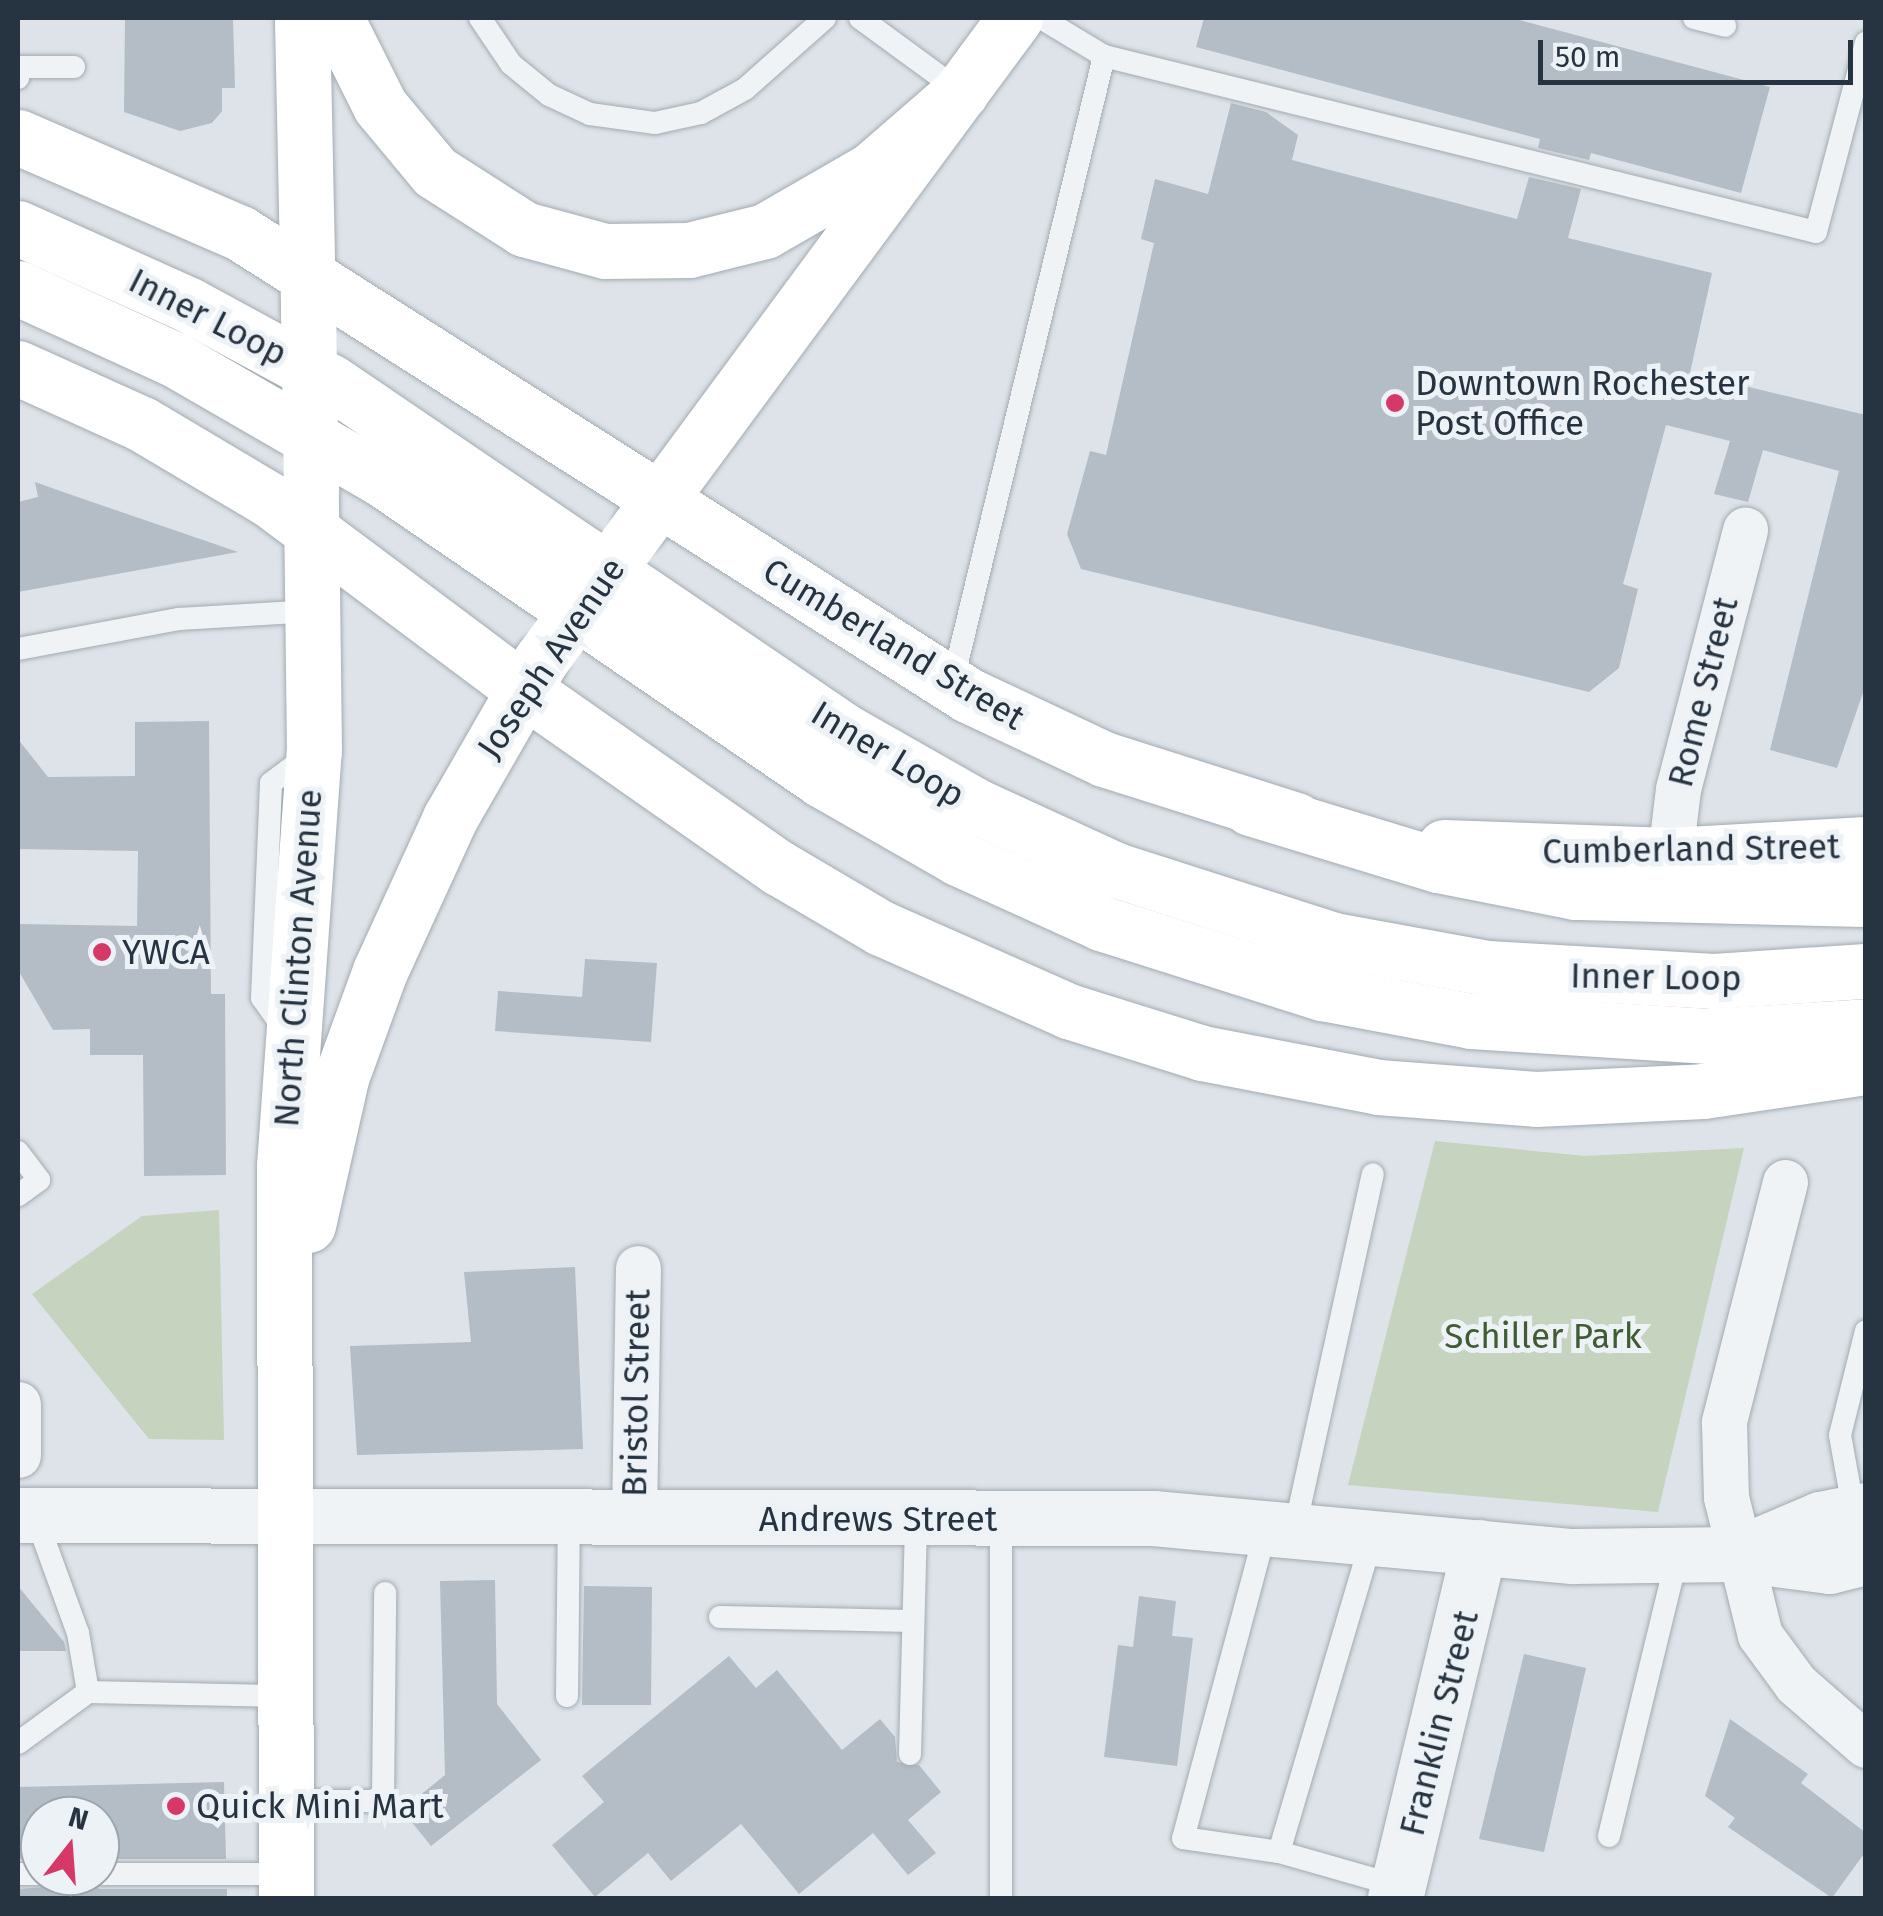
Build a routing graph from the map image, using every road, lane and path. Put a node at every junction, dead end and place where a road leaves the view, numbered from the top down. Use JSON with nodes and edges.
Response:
{"nodes":[{"id":1,"x":302,"y":18,"type":"edge"},
{"id":2,"x":336,"y":18,"type":"edge"},
{"id":3,"x":480,"y":18,"type":"edge"},
{"id":4,"x":825,"y":18,"type":"edge"},
{"id":5,"x":860,"y":18,"type":"edge"},
{"id":6,"x":1016,"y":18,"type":"edge"},
{"id":7,"x":1040,"y":18,"type":"edge"},
{"id":8,"x":1694,"y":18,"type":"edge"},
{"id":9,"x":1725,"y":26,"type":"dead end"},
{"id":10,"x":1866,"y":43,"type":"edge"},
{"id":11,"x":1104,"y":56,"type":"junction"},
{"id":12,"x":74,"y":68,"type":"dead end"},
{"id":13,"x":18,"y":78,"type":"edge"},
{"id":14,"x":961,"y":92,"type":"junction"},
{"id":15,"x":18,"y":137,"type":"edge"},
{"id":16,"x":18,"y":228,"type":"edge"},
{"id":17,"x":18,"y":288,"type":"edge"},
{"id":18,"x":307,"y":293,"type":"junction"},
{"id":19,"x":18,"y":368,"type":"edge"},
{"id":20,"x":311,"y":508,"type":"junction"},
{"id":21,"x":650,"y":513,"type":"junction"},
{"id":22,"x":1744,"y":530,"type":"dead end"},
{"id":23,"x":313,"y":611,"type":"junction"},
{"id":24,"x":18,"y":648,"type":"edge"},
{"id":25,"x":532,"y":674,"type":"junction"},
{"id":26,"x":952,"y":685,"type":"junction"},
{"id":27,"x":1250,"y":808,"type":"junction"},
{"id":28,"x":1866,"y":844,"type":"edge"},
{"id":29,"x":1670,"y":855,"type":"junction"},
{"id":30,"x":1866,"y":899,"type":"edge"},
{"id":31,"x":1866,"y":971,"type":"edge"},
{"id":32,"x":1866,"y":1026,"type":"edge"},
{"id":33,"x":1866,"y":1068,"type":"edge"},
{"id":34,"x":18,"y":1152,"type":"edge"},
{"id":35,"x":1373,"y":1174,"type":"dead end"},
{"id":36,"x":1785,"y":1182,"type":"dead end"},
{"id":37,"x":18,"y":1195,"type":"edge"},
{"id":38,"x":638,"y":1268,"type":"dead end"},
{"id":39,"x":1866,"y":1331,"type":"edge"},
{"id":40,"x":282,"y":1391,"type":"junction"},
{"id":41,"x":18,"y":1404,"type":"edge"},
{"id":42,"x":18,"y":1455,"type":"edge"},
{"id":43,"x":26,"y":1515,"type":"edge"},
{"id":44,"x":284,"y":1517,"type":"junction"},
{"id":45,"x":568,"y":1518,"type":"junction"},
{"id":46,"x":634,"y":1518,"type":"junction"},
{"id":47,"x":1002,"y":1518,"type":"junction"},
{"id":48,"x":916,"y":1519,"type":"junction"},
{"id":49,"x":1281,"y":1527,"type":"junction"},
{"id":50,"x":1862,"y":1527,"type":"edge"},
{"id":51,"x":1372,"y":1536,"type":"junction"},
{"id":52,"x":1479,"y":1547,"type":"junction"},
{"id":53,"x":1738,"y":1554,"type":"junction"},
{"id":54,"x":1677,"y":1558,"type":"junction"},
{"id":55,"x":385,"y":1593,"type":"dead end"},
{"id":56,"x":720,"y":1617,"type":"dead end"},
{"id":57,"x":913,"y":1621,"type":"junction"},
{"id":58,"x":88,"y":1692,"type":"junction"},
{"id":59,"x":285,"y":1696,"type":"junction"},
{"id":60,"x":567,"y":1696,"type":"dead end"},
{"id":61,"x":18,"y":1743,"type":"edge"},
{"id":62,"x":1866,"y":1745,"type":"edge"},
{"id":63,"x":910,"y":1754,"type":"dead end"},
{"id":64,"x":286,"y":1801,"type":"junction"},
{"id":65,"x":1609,"y":1836,"type":"dead end"},
{"id":66,"x":1280,"y":1852,"type":"junction"},
{"id":67,"x":120,"y":1875,"type":"edge"},
{"id":68,"x":286,"y":1886,"type":"edge"},
{"id":69,"x":1396,"y":1892,"type":"edge"},
{"id":70,"x":1001,"y":1898,"type":"edge"}],
"edges":[{"from":1,"to":18,"type":"main road","name":"North Clinton Avenue"},
{"from":2,"to":14,"type":"main road"},
{"from":3,"to":4,"type":"lane"},
{"from":5,"to":14,"type":"lane"},
{"from":6,"to":14,"type":"main road","name":"Joseph Avenue"},
{"from":7,"to":11,"type":"lane"},
{"from":8,"to":9,"type":"lane"},
{"from":10,"to":11,"type":"lane"},
{"from":11,"to":26,"type":"lane"},
{"from":12,"to":13,"type":"lane"},
{"from":14,"to":21,"type":"main road","name":"Joseph Avenue"},
{"from":15,"to":18,"type":"main road","name":"Cumberland Street"},
{"from":16,"to":31,"type":"main road","name":"Inner Loop"},
{"from":17,"to":32,"type":"main road","name":"Inner Loop"},
{"from":18,"to":20,"type":"main road","name":"North Clinton Avenue","bridge":true},
{"from":18,"to":21,"type":"main road","name":"Cumberland Street"},
{"from":19,"to":20,"type":"main road"},
{"from":20,"to":23,"type":"main road","name":"North Clinton Avenue"},
{"from":20,"to":25,"type":"main road"},
{"from":21,"to":25,"type":"main road","name":"Joseph Avenue","bridge":true},
{"from":21,"to":26,"type":"main road","name":"Cumberland Street"},
{"from":22,"to":29,"type":"street","name":"Rome Street"},
{"from":23,"to":24,"type":"lane"},
{"from":23,"to":40,"type":"main road","name":"North Clinton Avenue"},
{"from":25,"to":33,"type":"main road"},
{"from":25,"to":40,"type":"main road","name":"Joseph Avenue"},
{"from":26,"to":27,"type":"main road","name":"Cumberland Street"},
{"from":27,"to":29,"type":"main road","name":"Cumberland Street"},
{"from":27,"to":30,"type":"main road"},
{"from":28,"to":29,"type":"main road","name":"Cumberland Street"},
{"from":34,"to":37,"type":"lane"},
{"from":35,"to":49,"type":"lane"},
{"from":36,"to":53,"type":"street"},
{"from":38,"to":46,"type":"street","name":"Bristol Street"},
{"from":39,"to":50,"type":"lane"},
{"from":40,"to":44,"type":"main road","name":"North Clinton Avenue"},
{"from":41,"to":42,"type":"street"},
{"from":43,"to":44,"type":"street","name":"Andrews Street"},
{"from":43,"to":58,"type":"lane"},
{"from":44,"to":45,"type":"street","name":"Andrews Street"},
{"from":44,"to":59,"type":"main road","name":"North Clinton Avenue"},
{"from":45,"to":46,"type":"street","name":"Andrews Street"},
{"from":45,"to":60,"type":"lane"},
{"from":46,"to":48,"type":"street","name":"Andrews Street"},
{"from":47,"to":48,"type":"street","name":"Andrews Street"},
{"from":47,"to":49,"type":"street","name":"Andrews Street"},
{"from":47,"to":70,"type":"lane"},
{"from":48,"to":57,"type":"lane"},
{"from":49,"to":51,"type":"street","name":"Andrews Street"},
{"from":49,"to":66,"type":"lane"},
{"from":50,"to":53,"type":"street","name":"Andrews Street"},
{"from":51,"to":52,"type":"street","name":"Andrews Street"},
{"from":51,"to":66,"type":"lane"},
{"from":52,"to":54,"type":"street","name":"Andrews Street"},
{"from":52,"to":69,"type":"street","name":"Franklin Street"},
{"from":53,"to":54,"type":"street","name":"Andrews Street"},
{"from":53,"to":62,"type":"street"},
{"from":54,"to":65,"type":"lane"},
{"from":55,"to":64,"type":"lane"},
{"from":56,"to":57,"type":"lane"},
{"from":57,"to":63,"type":"lane"},
{"from":58,"to":59,"type":"lane"},
{"from":58,"to":61,"type":"lane"},
{"from":59,"to":64,"type":"main road","name":"North Clinton Avenue"},
{"from":64,"to":68,"type":"main road","name":"North Clinton Avenue"},
{"from":66,"to":69,"type":"lane"},
{"from":67,"to":68,"type":"lane"}]}
